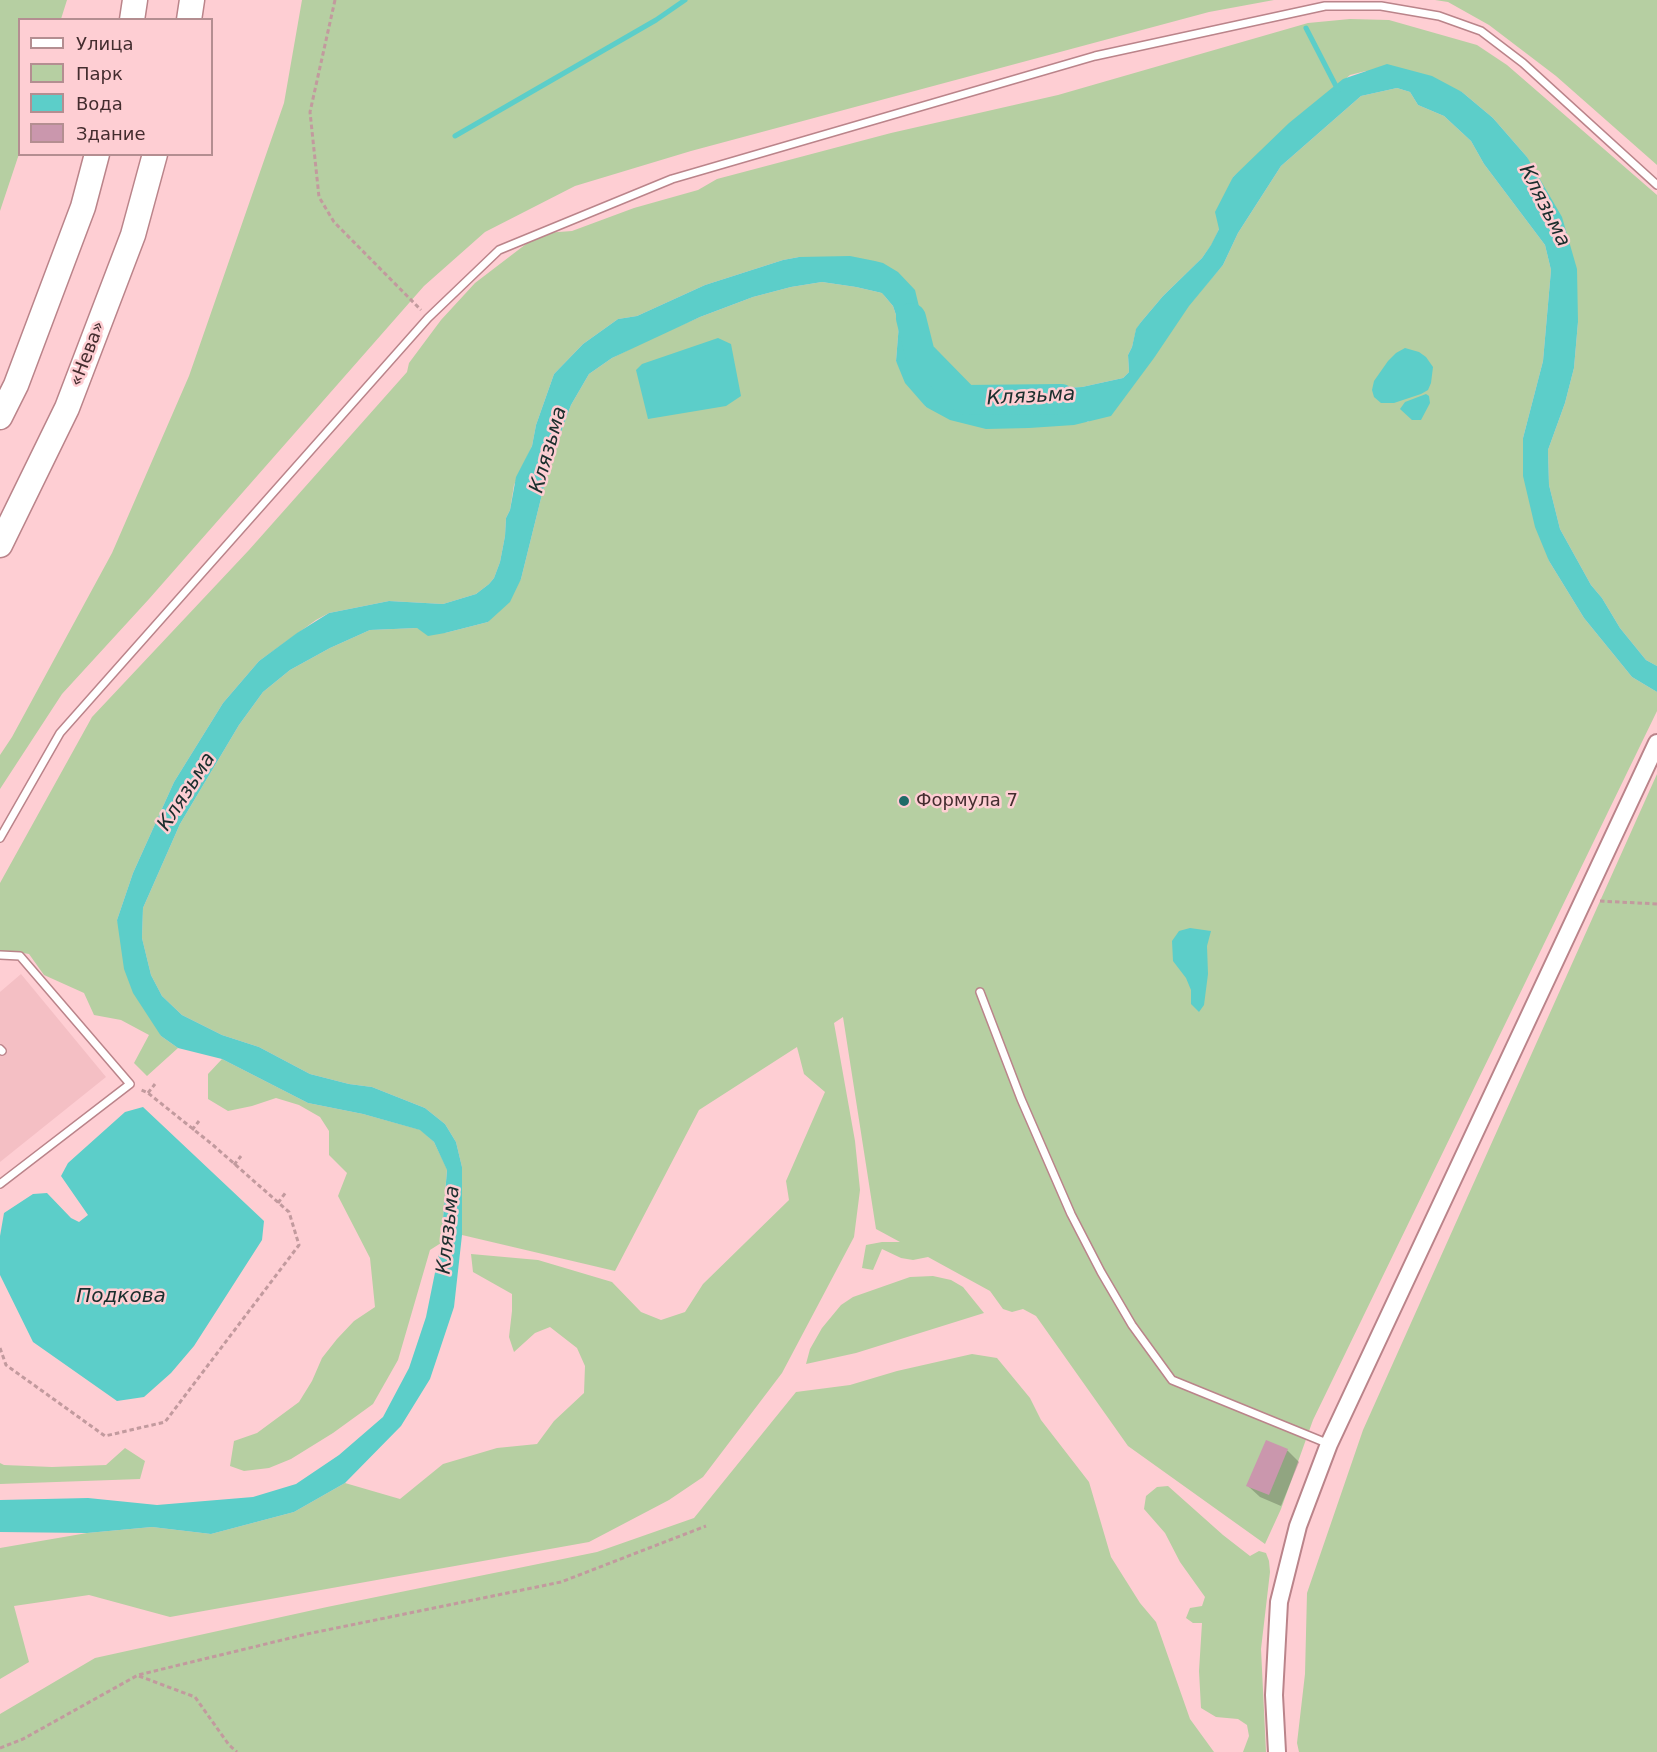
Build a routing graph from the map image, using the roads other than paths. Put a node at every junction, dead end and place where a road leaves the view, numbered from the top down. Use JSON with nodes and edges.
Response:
{"nodes":[{"id":1,"x":135,"y":0,"type":"edge"},
{"id":2,"x":192,"y":0,"type":"edge"},
{"id":3,"x":132,"y":18,"type":"edge"},
{"id":4,"x":189,"y":18,"type":"edge"},
{"id":5,"x":96,"y":156,"type":"edge"},
{"id":6,"x":154,"y":156,"type":"edge"},
{"id":7,"x":1657,"y":184,"type":"edge"},
{"id":8,"x":0,"y":417,"type":"edge"},
{"id":9,"x":0,"y":545,"type":"edge"},
{"id":10,"x":1657,"y":743,"type":"edge"},
{"id":11,"x":0,"y":838,"type":"edge"},
{"id":12,"x":0,"y":955,"type":"edge"},
{"id":13,"x":980,"y":992,"type":"dead end"},
{"id":14,"x":0,"y":1184,"type":"edge"},
{"id":15,"x":1329,"y":1444,"type":"junction"},
{"id":16,"x":1277,"y":1752,"type":"edge"}],
"edges":[{"from":1,"to":3,"type":"highway"},
{"from":2,"to":4,"type":"highway"},
{"from":5,"to":8,"type":"highway"},
{"from":6,"to":9,"type":"highway","name":"«Нева»"},
{"from":7,"to":11,"type":"lane"},
{"from":10,"to":15,"type":"street"},
{"from":12,"to":14,"type":"lane"},
{"from":13,"to":15,"type":"lane"},
{"from":15,"to":16,"type":"street"}]}
